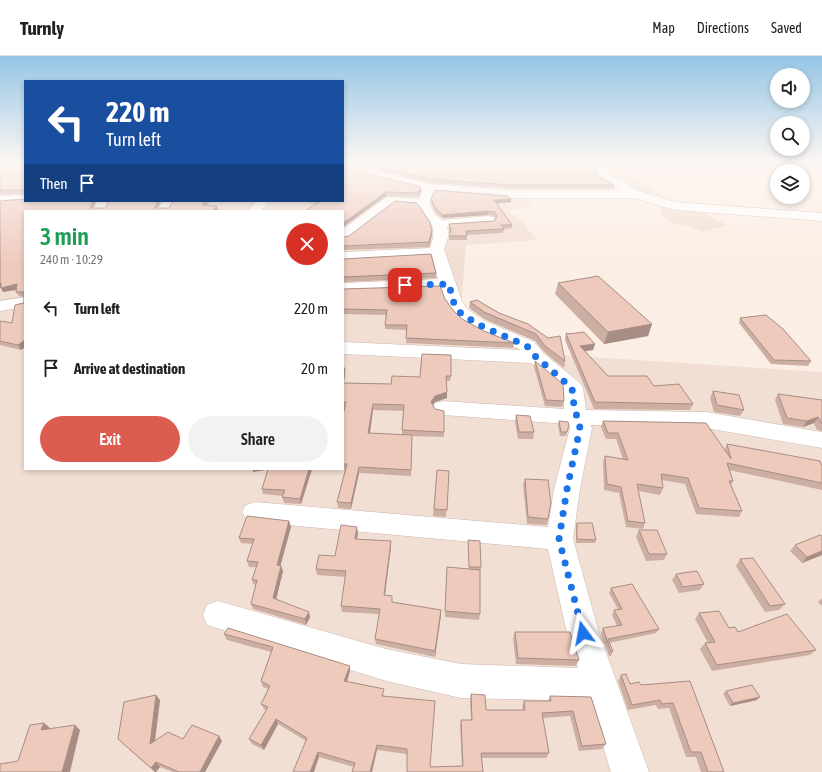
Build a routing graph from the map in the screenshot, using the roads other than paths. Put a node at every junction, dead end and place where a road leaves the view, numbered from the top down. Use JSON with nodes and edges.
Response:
{"nodes":[{"id":1,"x":426,"y":196,"type":"edge"},
{"id":2,"x":643,"y":196,"type":"edge"},
{"id":3,"x":23,"y":198,"type":"edge"},
{"id":4,"x":0,"y":200,"type":"edge"},
{"id":5,"x":263,"y":202,"type":"edge"},
{"id":6,"x":423,"y":203,"type":"junction"},
{"id":7,"x":255,"y":210,"type":"edge"},
{"id":8,"x":822,"y":217,"type":"edge"},
{"id":9,"x":488,"y":220,"type":"edge"},
{"id":10,"x":439,"y":224,"type":"junction"},
{"id":11,"x":344,"y":235,"type":"edge"},
{"id":12,"x":438,"y":252,"type":"junction"},
{"id":13,"x":344,"y":257,"type":"edge"},
{"id":14,"x":449,"y":284,"type":"junction"},
{"id":15,"x":344,"y":288,"type":"edge"},
{"id":16,"x":24,"y":302,"type":"edge"},
{"id":17,"x":0,"y":306,"type":"edge"},
{"id":18,"x":344,"y":348,"type":"edge"},
{"id":19,"x":536,"y":357,"type":"junction"},
{"id":20,"x":443,"y":408,"type":"dead end"},
{"id":21,"x":577,"y":417,"type":"junction"},
{"id":22,"x":822,"y":440,"type":"edge"},
{"id":23,"x":255,"y":512,"type":"dead end"},
{"id":24,"x":559,"y":539,"type":"junction"},
{"id":25,"x":218,"y":615,"type":"dead end"},
{"id":26,"x":600,"y":685,"type":"junction"},
{"id":27,"x":630,"y":772,"type":"edge"}],
"edges":[{"from":1,"to":6,"type":"street"},
{"from":2,"to":8,"type":"street"},
{"from":3,"to":4,"type":"street"},
{"from":5,"to":7,"type":"street"},
{"from":6,"to":10,"type":"street"},
{"from":6,"to":11,"type":"street"},
{"from":9,"to":10,"type":"street"},
{"from":10,"to":12,"type":"street"},
{"from":12,"to":13,"type":"street"},
{"from":12,"to":14,"type":"street"},
{"from":14,"to":15,"type":"street"},
{"from":14,"to":19,"type":"street"},
{"from":16,"to":17,"type":"street"},
{"from":18,"to":19,"type":"street"},
{"from":19,"to":21,"type":"street"},
{"from":20,"to":21,"type":"street"},
{"from":21,"to":22,"type":"street"},
{"from":21,"to":24,"type":"street"},
{"from":23,"to":24,"type":"street"},
{"from":24,"to":26,"type":"street"},
{"from":25,"to":26,"type":"street"},
{"from":26,"to":27,"type":"street"}]}
